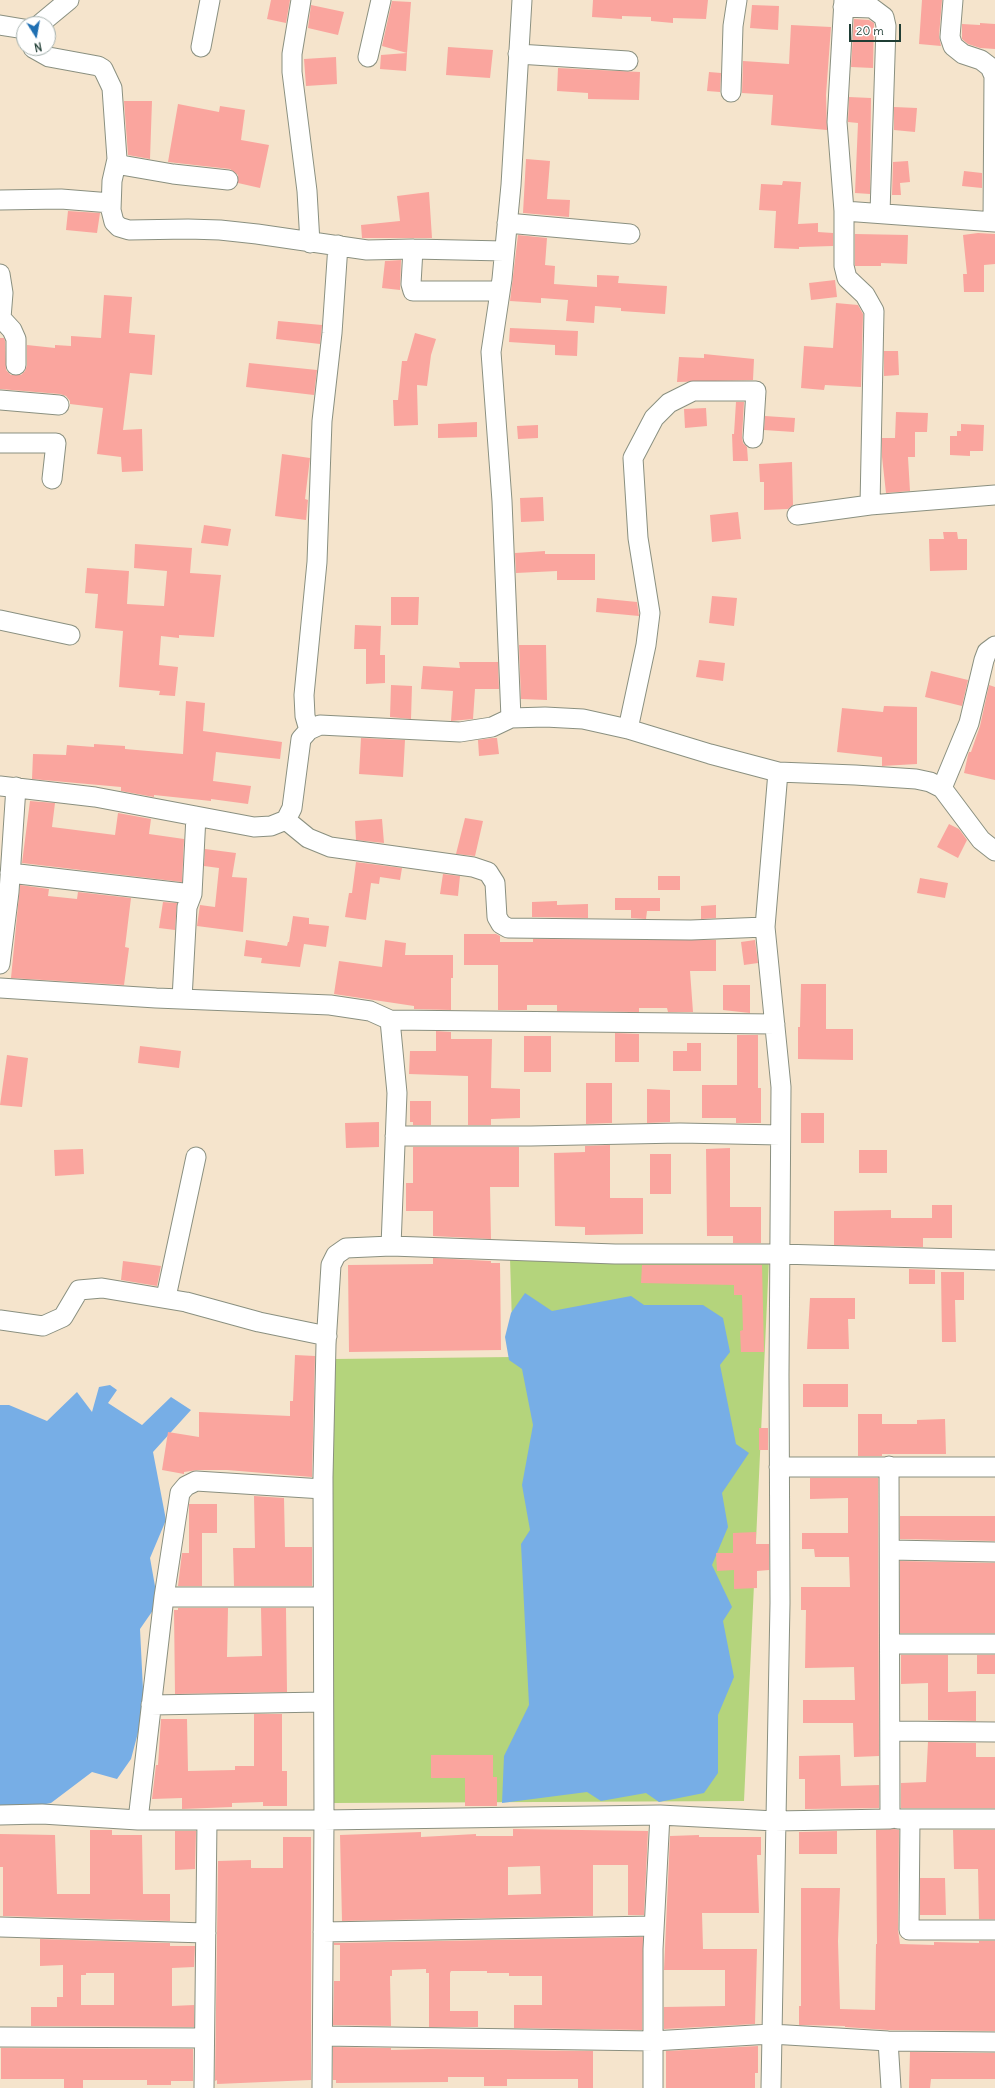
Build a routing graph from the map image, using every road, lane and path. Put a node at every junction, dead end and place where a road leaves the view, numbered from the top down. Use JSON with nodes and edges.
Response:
{"nodes":[{"id":1,"x":69,"y":0,"type":"edge"},
{"id":2,"x":210,"y":0,"type":"edge"},
{"id":3,"x":301,"y":0,"type":"edge"},
{"id":4,"x":381,"y":0,"type":"edge"},
{"id":5,"x":522,"y":0,"type":"edge"},
{"id":6,"x":737,"y":0,"type":"edge"},
{"id":7,"x":953,"y":0,"type":"edge"},
{"id":8,"x":843,"y":4,"type":"edge"},
{"id":9,"x":50,"y":16,"type":"edge"},
{"id":10,"x":0,"y":25,"type":"edge"},
{"id":11,"x":16,"y":30,"type":"edge"},
{"id":12,"x":201,"y":47,"type":"dead end"},
{"id":13,"x":518,"y":54,"type":"junction"},
{"id":14,"x":47,"y":56,"type":"edge"},
{"id":15,"x":368,"y":57,"type":"dead end"},
{"id":16,"x":628,"y":61,"type":"dead end"},
{"id":17,"x":994,"y":76,"type":"edge"},
{"id":18,"x":731,"y":92,"type":"dead end"},
{"id":19,"x":995,"y":156,"type":"edge"},
{"id":20,"x":117,"y":159,"type":"junction"},
{"id":21,"x":228,"y":180,"type":"dead end"},
{"id":22,"x":0,"y":200,"type":"edge"},
{"id":23,"x":111,"y":203,"type":"junction"},
{"id":24,"x":844,"y":211,"type":"junction"},
{"id":25,"x":880,"y":213,"type":"junction"},
{"id":26,"x":994,"y":222,"type":"edge"},
{"id":27,"x":507,"y":223,"type":"junction"},
{"id":28,"x":630,"y":234,"type":"dead end"},
{"id":29,"x":310,"y":243,"type":"junction"},
{"id":30,"x":338,"y":245,"type":"junction"},
{"id":31,"x":413,"y":249,"type":"junction"},
{"id":32,"x":504,"y":251,"type":"junction"},
{"id":33,"x":0,"y":274,"type":"edge"},
{"id":34,"x":500,"y":292,"type":"junction"},
{"id":35,"x":0,"y":317,"type":"edge"},
{"id":36,"x":16,"y":365,"type":"dead end"},
{"id":37,"x":0,"y":400,"type":"edge"},
{"id":38,"x":59,"y":405,"type":"dead end"},
{"id":39,"x":753,"y":438,"type":"dead end"},
{"id":40,"x":0,"y":443,"type":"edge"},
{"id":41,"x":52,"y":479,"type":"dead end"},
{"id":42,"x":995,"y":495,"type":"edge"},
{"id":43,"x":870,"y":505,"type":"junction"},
{"id":44,"x":797,"y":515,"type":"dead end"},
{"id":45,"x":0,"y":620,"type":"edge"},
{"id":46,"x":70,"y":635,"type":"dead end"},
{"id":47,"x":995,"y":646,"type":"edge"},
{"id":48,"x":511,"y":718,"type":"junction"},
{"id":49,"x":309,"y":730,"type":"junction"},
{"id":50,"x":628,"y":730,"type":"junction"},
{"id":51,"x":778,"y":772,"type":"junction"},
{"id":52,"x":8,"y":786,"type":"edge"},
{"id":53,"x":942,"y":788,"type":"junction"},
{"id":54,"x":196,"y":816,"type":"junction"},
{"id":55,"x":286,"y":820,"type":"junction"},
{"id":56,"x":995,"y":851,"type":"edge"},
{"id":57,"x":10,"y":873,"type":"junction"},
{"id":58,"x":192,"y":894,"type":"junction"},
{"id":59,"x":765,"y":927,"type":"junction"},
{"id":60,"x":0,"y":964,"type":"edge"},
{"id":61,"x":0,"y":988,"type":"edge"},
{"id":62,"x":182,"y":999,"type":"junction"},
{"id":63,"x":390,"y":1020,"type":"junction"},
{"id":64,"x":775,"y":1024,"type":"junction"},
{"id":65,"x":780,"y":1135,"type":"junction"},
{"id":66,"x":395,"y":1136,"type":"junction"},
{"id":67,"x":196,"y":1157,"type":"dead end"},
{"id":68,"x":391,"y":1246,"type":"junction"},
{"id":69,"x":780,"y":1254,"type":"junction"},
{"id":70,"x":995,"y":1260,"type":"edge"},
{"id":71,"x":166,"y":1297,"type":"junction"},
{"id":72,"x":0,"y":1320,"type":"edge"},
{"id":73,"x":327,"y":1336,"type":"junction"},
{"id":74,"x":889,"y":1466,"type":"junction"},
{"id":75,"x":779,"y":1467,"type":"junction"},
{"id":76,"x":995,"y":1467,"type":"edge"},
{"id":77,"x":323,"y":1489,"type":"junction"},
{"id":78,"x":890,"y":1550,"type":"junction"},
{"id":79,"x":995,"y":1552,"type":"edge"},
{"id":80,"x":164,"y":1597,"type":"junction"},
{"id":81,"x":323,"y":1597,"type":"junction"},
{"id":82,"x":891,"y":1644,"type":"junction"},
{"id":83,"x":995,"y":1644,"type":"edge"},
{"id":84,"x":323,"y":1702,"type":"junction"},
{"id":85,"x":151,"y":1705,"type":"junction"},
{"id":86,"x":892,"y":1731,"type":"junction"},
{"id":87,"x":995,"y":1732,"type":"edge"},
{"id":88,"x":0,"y":1815,"type":"edge"},
{"id":89,"x":660,"y":1815,"type":"junction"},
{"id":90,"x":890,"y":1819,"type":"junction"},
{"id":91,"x":910,"y":1819,"type":"junction"},
{"id":92,"x":995,"y":1819,"type":"edge"},
{"id":93,"x":138,"y":1820,"type":"junction"},
{"id":94,"x":208,"y":1820,"type":"junction"},
{"id":95,"x":324,"y":1820,"type":"junction"},
{"id":96,"x":775,"y":1821,"type":"junction"},
{"id":97,"x":654,"y":1926,"type":"junction"},
{"id":98,"x":0,"y":1927,"type":"edge"},
{"id":99,"x":995,"y":1930,"type":"edge"},
{"id":100,"x":323,"y":1932,"type":"junction"},
{"id":101,"x":206,"y":1933,"type":"junction"},
{"id":102,"x":771,"y":2034,"type":"junction"},
{"id":103,"x":323,"y":2036,"type":"junction"},
{"id":104,"x":0,"y":2037,"type":"edge"},
{"id":105,"x":204,"y":2038,"type":"junction"},
{"id":106,"x":888,"y":2041,"type":"junction"},
{"id":107,"x":653,"y":2042,"type":"junction"},
{"id":108,"x":995,"y":2042,"type":"edge"},
{"id":109,"x":204,"y":2088,"type":"edge"},
{"id":110,"x":322,"y":2088,"type":"edge"},
{"id":111,"x":653,"y":2088,"type":"edge"},
{"id":112,"x":771,"y":2088,"type":"edge"},
{"id":113,"x":891,"y":2088,"type":"edge"}],
"edges":[{"from":1,"to":9,"type":"street"},
{"from":2,"to":12,"type":"street"},
{"from":3,"to":29,"type":"street"},
{"from":4,"to":15,"type":"street"},
{"from":5,"to":13,"type":"street"},
{"from":6,"to":18,"type":"street"},
{"from":7,"to":17,"type":"street"},
{"from":8,"to":24,"type":"street"},
{"from":8,"to":25,"type":"street"},
{"from":10,"to":11,"type":"street"},
{"from":13,"to":16,"type":"street"},
{"from":13,"to":27,"type":"street"},
{"from":14,"to":20,"type":"street"},
{"from":17,"to":19,"type":"street"},
{"from":19,"to":26,"type":"street"},
{"from":20,"to":21,"type":"street"},
{"from":20,"to":23,"type":"street"},
{"from":22,"to":23,"type":"street"},
{"from":23,"to":29,"type":"street"},
{"from":24,"to":25,"type":"street"},
{"from":24,"to":43,"type":"street"},
{"from":25,"to":26,"type":"street"},
{"from":27,"to":28,"type":"street"},
{"from":27,"to":32,"type":"street"},
{"from":29,"to":30,"type":"street"},
{"from":30,"to":31,"type":"street"},
{"from":30,"to":49,"type":"street"},
{"from":31,"to":32,"type":"street"},
{"from":31,"to":34,"type":"street"},
{"from":32,"to":34,"type":"street"},
{"from":33,"to":35,"type":"street"},
{"from":34,"to":48,"type":"street"},
{"from":35,"to":36,"type":"street"},
{"from":37,"to":38,"type":"street"},
{"from":39,"to":50,"type":"street"},
{"from":40,"to":41,"type":"street"},
{"from":42,"to":43,"type":"street"},
{"from":43,"to":44,"type":"street"},
{"from":45,"to":46,"type":"street"},
{"from":47,"to":53,"type":"street"},
{"from":48,"to":49,"type":"street"},
{"from":48,"to":50,"type":"street"},
{"from":49,"to":55,"type":"street"},
{"from":50,"to":51,"type":"street"},
{"from":51,"to":53,"type":"street"},
{"from":51,"to":59,"type":"street"},
{"from":52,"to":54,"type":"street"},
{"from":52,"to":57,"type":"street"},
{"from":53,"to":56,"type":"street"},
{"from":54,"to":55,"type":"street"},
{"from":54,"to":58,"type":"street"},
{"from":55,"to":59,"type":"street"},
{"from":57,"to":58,"type":"street"},
{"from":57,"to":60,"type":"street"},
{"from":58,"to":62,"type":"street"},
{"from":59,"to":64,"type":"street"},
{"from":61,"to":62,"type":"street"},
{"from":62,"to":63,"type":"street"},
{"from":63,"to":64,"type":"street"},
{"from":63,"to":66,"type":"street"},
{"from":64,"to":65,"type":"street"},
{"from":65,"to":66,"type":"street"},
{"from":65,"to":69,"type":"street"},
{"from":66,"to":68,"type":"street"},
{"from":67,"to":71,"type":"street"},
{"from":68,"to":69,"type":"street"},
{"from":68,"to":73,"type":"street"},
{"from":69,"to":70,"type":"street"},
{"from":69,"to":75,"type":"street"},
{"from":71,"to":72,"type":"street"},
{"from":71,"to":73,"type":"street"},
{"from":73,"to":77,"type":"street"},
{"from":74,"to":75,"type":"street"},
{"from":74,"to":76,"type":"street"},
{"from":74,"to":78,"type":"street"},
{"from":75,"to":96,"type":"street"},
{"from":77,"to":80,"type":"street"},
{"from":77,"to":81,"type":"street"},
{"from":78,"to":79,"type":"street"},
{"from":78,"to":82,"type":"street"},
{"from":80,"to":81,"type":"street"},
{"from":80,"to":85,"type":"street"},
{"from":81,"to":84,"type":"street"},
{"from":82,"to":83,"type":"street"},
{"from":82,"to":86,"type":"street"},
{"from":84,"to":85,"type":"street"},
{"from":84,"to":95,"type":"street"},
{"from":85,"to":93,"type":"street"},
{"from":86,"to":87,"type":"street"},
{"from":86,"to":90,"type":"street"},
{"from":88,"to":93,"type":"street"},
{"from":89,"to":95,"type":"street"},
{"from":89,"to":96,"type":"street"},
{"from":89,"to":97,"type":"street"},
{"from":90,"to":91,"type":"street"},
{"from":90,"to":96,"type":"street"},
{"from":91,"to":92,"type":"street"},
{"from":91,"to":99,"type":"street"},
{"from":93,"to":94,"type":"street"},
{"from":94,"to":95,"type":"street"},
{"from":94,"to":101,"type":"street"},
{"from":95,"to":100,"type":"street"},
{"from":96,"to":102,"type":"street"},
{"from":97,"to":100,"type":"street"},
{"from":97,"to":107,"type":"street"},
{"from":98,"to":101,"type":"street"},
{"from":100,"to":103,"type":"street"},
{"from":101,"to":105,"type":"street"},
{"from":102,"to":106,"type":"street"},
{"from":102,"to":107,"type":"street"},
{"from":102,"to":112,"type":"street"},
{"from":103,"to":107,"type":"street"},
{"from":103,"to":110,"type":"street"},
{"from":104,"to":105,"type":"street"},
{"from":105,"to":109,"type":"street"},
{"from":106,"to":108,"type":"street"},
{"from":106,"to":113,"type":"street"},
{"from":107,"to":111,"type":"street"}]}
